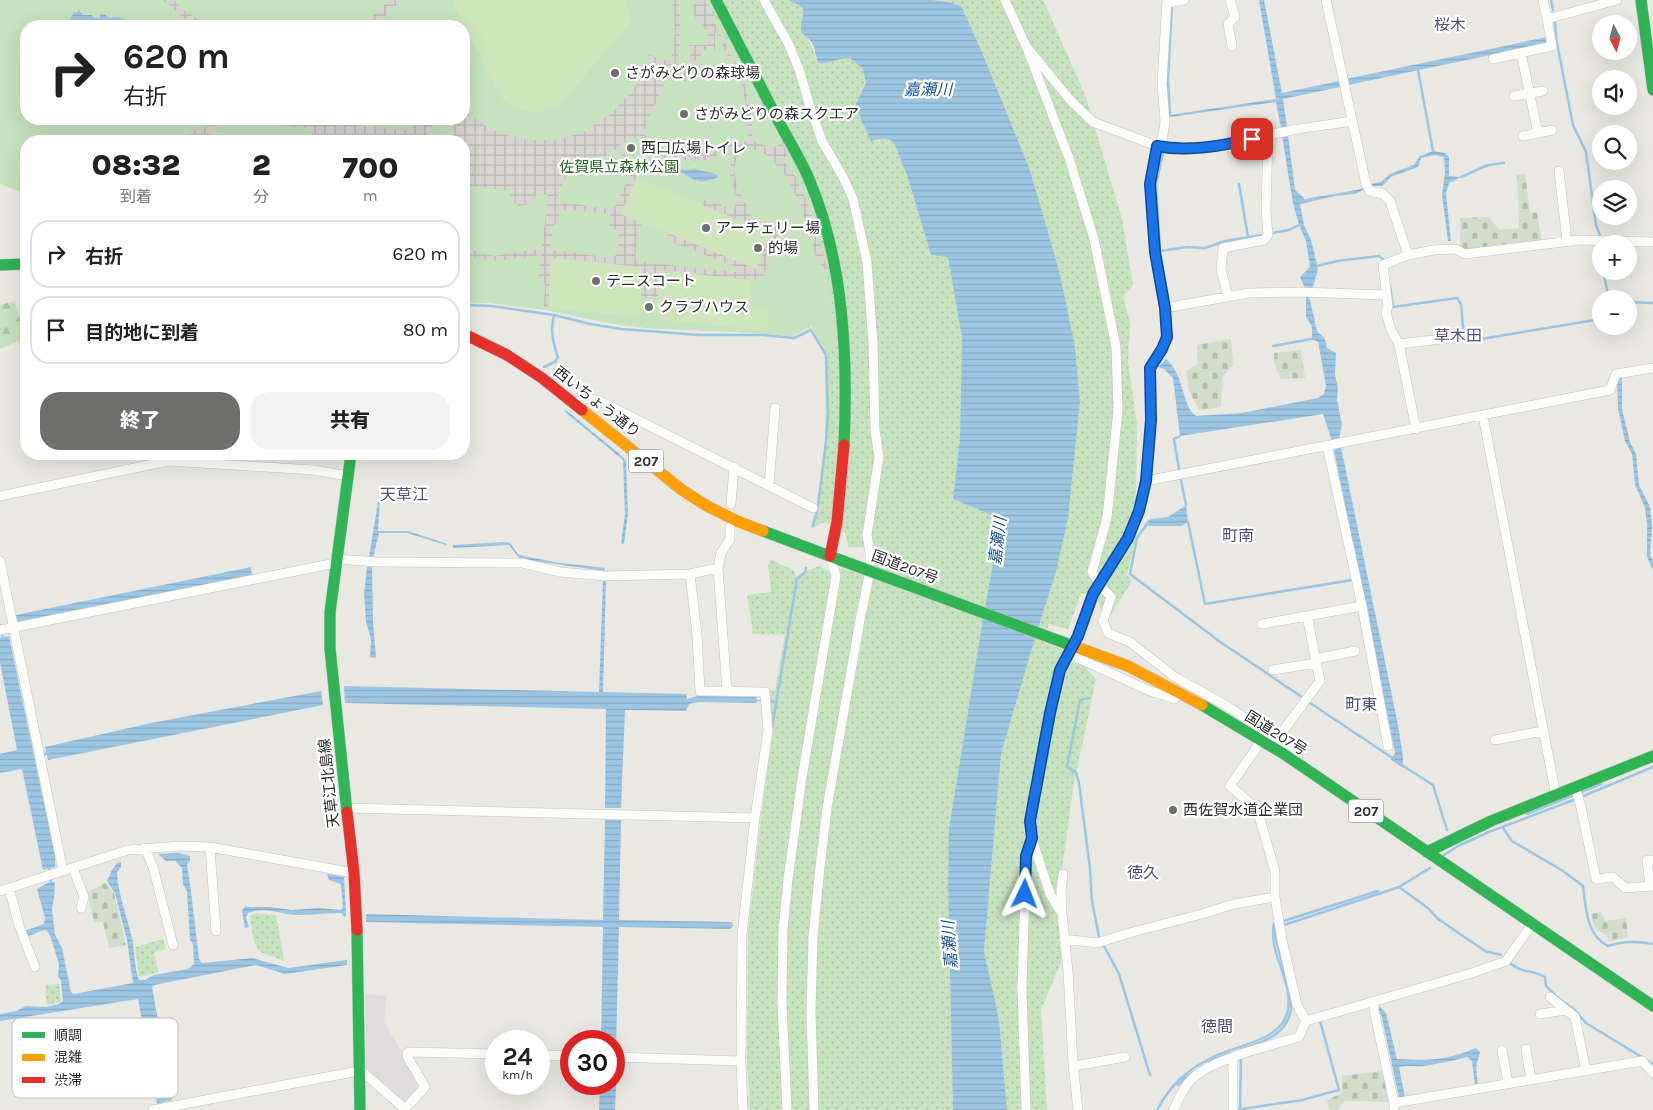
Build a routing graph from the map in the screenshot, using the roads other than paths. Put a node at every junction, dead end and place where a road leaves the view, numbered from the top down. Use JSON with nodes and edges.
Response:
{"nodes":[{"id":1,"x":764,"y":0,"type":"edge"},
{"id":2,"x":1005,"y":0,"type":"edge"},
{"id":3,"x":1184,"y":0,"type":"edge"},
{"id":4,"x":1230,"y":0,"type":"edge"},
{"id":5,"x":1326,"y":0,"type":"edge"},
{"id":6,"x":1543,"y":0,"type":"edge"},
{"id":7,"x":1617,"y":0,"type":"edge"},
{"id":8,"x":1641,"y":0,"type":"edge"},
{"id":9,"x":719,"y":1,"type":"edge"},
{"id":10,"x":1167,"y":1,"type":"edge"},
{"id":11,"x":1547,"y":18,"type":"junction"},
{"id":12,"x":1649,"y":18,"type":"edge"},
{"id":13,"x":1026,"y":46,"type":"junction"},
{"id":14,"x":1232,"y":46,"type":"dead end"},
{"id":15,"x":1521,"y":53,"type":"junction"},
{"id":16,"x":1493,"y":59,"type":"dead end"},
{"id":17,"x":1653,"y":86,"type":"edge"},
{"id":18,"x":1544,"y":90,"type":"dead end"},
{"id":19,"x":1530,"y":93,"type":"junction"},
{"id":20,"x":1514,"y":96,"type":"dead end"},
{"id":21,"x":1352,"y":121,"type":"junction"},
{"id":22,"x":1552,"y":130,"type":"dead end"},
{"id":23,"x":1538,"y":133,"type":"junction"},
{"id":24,"x":1268,"y":135,"type":"junction"},
{"id":25,"x":1523,"y":136,"type":"dead end"},
{"id":26,"x":1159,"y":146,"type":"junction"},
{"id":27,"x":1559,"y":172,"type":"dead end"},
{"id":28,"x":1568,"y":242,"type":"junction"},
{"id":29,"x":1653,"y":242,"type":"edge"},
{"id":30,"x":1408,"y":254,"type":"junction"},
{"id":31,"x":20,"y":264,"type":"edge"},
{"id":32,"x":1,"y":266,"type":"edge"},
{"id":33,"x":1386,"y":295,"type":"junction"},
{"id":34,"x":1228,"y":297,"type":"junction"},
{"id":35,"x":1165,"y":308,"type":"junction"},
{"id":36,"x":470,"y":337,"type":"edge"},
{"id":37,"x":1450,"y":338,"type":"dead end"},
{"id":38,"x":1398,"y":344,"type":"junction"},
{"id":39,"x":1653,"y":368,"type":"edge"},
{"id":40,"x":575,"y":403,"type":"junction"},
{"id":41,"x":775,"y":408,"type":"dead end"},
{"id":42,"x":1482,"y":416,"type":"junction"},
{"id":43,"x":1416,"y":429,"type":"junction"},
{"id":44,"x":1327,"y":445,"type":"junction"},
{"id":45,"x":350,"y":460,"type":"edge"},
{"id":46,"x":734,"y":467,"type":"junction"},
{"id":47,"x":348,"y":476,"type":"junction"},
{"id":48,"x":1146,"y":481,"type":"junction"},
{"id":49,"x":769,"y":486,"type":"junction"},
{"id":50,"x":0,"y":496,"type":"edge"},
{"id":51,"x":731,"y":504,"type":"dead end"},
{"id":52,"x":813,"y":508,"type":"dead end"},
{"id":53,"x":730,"y":527,"type":"dead end"},
{"id":54,"x":830,"y":556,"type":"junction"},
{"id":55,"x":0,"y":561,"type":"edge"},
{"id":56,"x":336,"y":561,"type":"junction"},
{"id":57,"x":843,"y":561,"type":"joint"},
{"id":58,"x":718,"y":568,"type":"junction"},
{"id":59,"x":690,"y":574,"type":"junction"},
{"id":60,"x":1100,"y":585,"type":"junction"},
{"id":61,"x":1362,"y":606,"type":"junction"},
{"id":62,"x":1307,"y":616,"type":"junction"},
{"id":63,"x":1262,"y":624,"type":"dead end"},
{"id":64,"x":6,"y":629,"type":"edge"},
{"id":65,"x":1069,"y":648,"type":"junction"},
{"id":66,"x":1355,"y":652,"type":"dead end"},
{"id":67,"x":1316,"y":661,"type":"junction"},
{"id":68,"x":1273,"y":670,"type":"dead end"},
{"id":69,"x":727,"y":691,"type":"junction"},
{"id":70,"x":1543,"y":731,"type":"junction"},
{"id":71,"x":1277,"y":739,"type":"junction"},
{"id":72,"x":1495,"y":740,"type":"dead end"},
{"id":73,"x":1388,"y":746,"type":"dead end"},
{"id":74,"x":1256,"y":747,"type":"junction"},
{"id":75,"x":1280,"y":752,"type":"junction"},
{"id":76,"x":1653,"y":756,"type":"edge"},
{"id":77,"x":1297,"y":763,"type":"junction"},
{"id":78,"x":1574,"y":788,"type":"junction"},
{"id":79,"x":1556,"y":796,"type":"junction"},
{"id":80,"x":347,"y":808,"type":"junction"},
{"id":81,"x":755,"y":818,"type":"junction"},
{"id":82,"x":1032,"y":838,"type":"junction"},
{"id":83,"x":210,"y":847,"type":"junction"},
{"id":84,"x":145,"y":848,"type":"junction"},
{"id":85,"x":1427,"y":852,"type":"junction"},
{"id":86,"x":1653,"y":860,"type":"edge"},
{"id":87,"x":73,"y":868,"type":"junction"},
{"id":88,"x":54,"y":873,"type":"junction"},
{"id":89,"x":354,"y":873,"type":"junction"},
{"id":90,"x":1063,"y":874,"type":"dead end"},
{"id":91,"x":1651,"y":886,"type":"edge"},
{"id":92,"x":4,"y":889,"type":"edge"},
{"id":93,"x":1275,"y":897,"type":"junction"},
{"id":94,"x":80,"y":908,"type":"dead end"},
{"id":95,"x":1062,"y":914,"type":"junction"},
{"id":96,"x":1533,"y":924,"type":"junction"},
{"id":97,"x":216,"y":931,"type":"dead end"},
{"id":98,"x":1064,"y":940,"type":"junction"},
{"id":99,"x":173,"y":945,"type":"dead end"},
{"id":100,"x":35,"y":967,"type":"dead end"},
{"id":101,"x":1550,"y":997,"type":"dead end"},
{"id":102,"x":1374,"y":1005,"type":"junction"},
{"id":103,"x":1653,"y":1006,"type":"edge"},
{"id":104,"x":1566,"y":1010,"type":"junction"},
{"id":105,"x":1540,"y":1014,"type":"dead end"},
{"id":106,"x":1306,"y":1021,"type":"junction"},
{"id":107,"x":1526,"y":1049,"type":"dead end"},
{"id":108,"x":1502,"y":1050,"type":"dead end"},
{"id":109,"x":485,"y":1054,"type":"edge"},
{"id":110,"x":1239,"y":1056,"type":"junction"},
{"id":111,"x":1125,"y":1057,"type":"dead end"},
{"id":112,"x":625,"y":1058,"type":"edge"},
{"id":113,"x":741,"y":1061,"type":"junction"},
{"id":114,"x":1074,"y":1066,"type":"junction"},
{"id":115,"x":1586,"y":1071,"type":"junction"},
{"id":116,"x":360,"y":1073,"type":"junction"},
{"id":117,"x":1653,"y":1073,"type":"edge"},
{"id":118,"x":1531,"y":1080,"type":"junction"},
{"id":119,"x":1508,"y":1083,"type":"junction"},
{"id":120,"x":1399,"y":1104,"type":"edge"},
{"id":121,"x":1233,"y":1108,"type":"edge"},
{"id":122,"x":154,"y":1110,"type":"edge"},
{"id":123,"x":360,"y":1110,"type":"edge"},
{"id":124,"x":743,"y":1110,"type":"edge"},
{"id":125,"x":787,"y":1110,"type":"edge"},
{"id":126,"x":814,"y":1110,"type":"edge"},
{"id":127,"x":1026,"y":1110,"type":"edge"},
{"id":128,"x":1078,"y":1110,"type":"edge"},
{"id":129,"x":1172,"y":1110,"type":"edge"}],
"edges":[{"from":1,"to":126,"type":"street"},
{"from":2,"to":13,"type":"street"},
{"from":3,"to":10,"type":"street"},
{"from":4,"to":14,"type":"street"},
{"from":5,"to":21,"type":"street"},
{"from":6,"to":11,"type":"street"},
{"from":7,"to":11,"type":"street"},
{"from":8,"to":12,"type":"main road"},
{"from":9,"to":54,"type":"main road"},
{"from":10,"to":26,"type":"street"},
{"from":11,"to":15,"type":"street"},
{"from":12,"to":17,"type":"main road"},
{"from":13,"to":26,"type":"street"},
{"from":13,"to":60,"type":"street"},
{"from":15,"to":16,"type":"street"},
{"from":15,"to":19,"type":"street"},
{"from":18,"to":19,"type":"street"},
{"from":19,"to":20,"type":"street"},
{"from":19,"to":23,"type":"street"},
{"from":21,"to":24,"type":"street"},
{"from":21,"to":30,"type":"street"},
{"from":22,"to":23,"type":"street"},
{"from":23,"to":25,"type":"street"},
{"from":24,"to":26,"type":"street"},
{"from":24,"to":34,"type":"street"},
{"from":26,"to":35,"type":"street"},
{"from":27,"to":28,"type":"street"},
{"from":28,"to":29,"type":"street"},
{"from":28,"to":30,"type":"street"},
{"from":30,"to":33,"type":"street"},
{"from":31,"to":32,"type":"main road"},
{"from":33,"to":34,"type":"street"},
{"from":33,"to":38,"type":"street"},
{"from":34,"to":35,"type":"street"},
{"from":35,"to":48,"type":"street"},
{"from":36,"to":40,"type":"main road","name":"西いちょう通り","number":"207"},
{"from":37,"to":38,"type":"street"},
{"from":38,"to":43,"type":"street"},
{"from":39,"to":42,"type":"street"},
{"from":40,"to":46,"type":"street"},
{"from":40,"to":54,"type":"main road","name":"西いちょう通り","number":"207"},
{"from":41,"to":49,"type":"street"},
{"from":42,"to":43,"type":"street"},
{"from":42,"to":70,"type":"street"},
{"from":43,"to":44,"type":"street"},
{"from":44,"to":48,"type":"street"},
{"from":44,"to":61,"type":"street"},
{"from":45,"to":47,"type":"main road","name":"天草江北島線"},
{"from":46,"to":49,"type":"street"},
{"from":46,"to":51,"type":"street"},
{"from":47,"to":50,"type":"street"},
{"from":47,"to":56,"type":"main road","name":"天草江北島線"},
{"from":48,"to":60,"type":"street"},
{"from":49,"to":52,"type":"street"},
{"from":53,"to":58,"type":"street"},
{"from":54,"to":57,"type":"main road","name":"西いちょう通り","number":"207"},
{"from":54,"to":125,"type":"street"},
{"from":55,"to":64,"type":"street"},
{"from":56,"to":59,"type":"street"},
{"from":56,"to":64,"type":"street"},
{"from":56,"to":80,"type":"main road","name":"天草江北島線"},
{"from":57,"to":65,"type":"main road","name":"国道207号","number":"207","bridge":true},
{"from":58,"to":59,"type":"street"},
{"from":58,"to":69,"type":"street"},
{"from":59,"to":69,"type":"street"},
{"from":60,"to":65,"type":"street"},
{"from":60,"to":71,"type":"street"},
{"from":61,"to":62,"type":"street"},
{"from":61,"to":73,"type":"street"},
{"from":62,"to":63,"type":"street"},
{"from":62,"to":67,"type":"street"},
{"from":64,"to":88,"type":"street"},
{"from":65,"to":74,"type":"street"},
{"from":65,"to":75,"type":"main road","name":"国道207号","number":"207"},
{"from":65,"to":82,"type":"street"},
{"from":66,"to":67,"type":"street"},
{"from":67,"to":68,"type":"street"},
{"from":67,"to":71,"type":"street"},
{"from":69,"to":81,"type":"street"},
{"from":70,"to":72,"type":"street"},
{"from":70,"to":79,"type":"street"},
{"from":71,"to":77,"type":"street"},
{"from":74,"to":75,"type":"street"},
{"from":74,"to":93,"type":"street"},
{"from":75,"to":77,"type":"main road","name":"国道207号","number":"207"},
{"from":76,"to":78,"type":"main road"},
{"from":77,"to":85,"type":"main road","name":"国道207号","number":"207"},
{"from":78,"to":79,"type":"main road"},
{"from":78,"to":91,"type":"street"},
{"from":79,"to":85,"type":"main road"},
{"from":80,"to":81,"type":"street"},
{"from":80,"to":89,"type":"main road","name":"天草江北島線"},
{"from":81,"to":113,"type":"street"},
{"from":82,"to":95,"type":"street"},
{"from":82,"to":127,"type":"street"},
{"from":83,"to":84,"type":"street"},
{"from":83,"to":89,"type":"street"},
{"from":83,"to":97,"type":"street"},
{"from":84,"to":87,"type":"street"},
{"from":84,"to":99,"type":"street"},
{"from":85,"to":96,"type":"main road","name":"国道207号","number":"207"},
{"from":86,"to":91,"type":"street"},
{"from":87,"to":88,"type":"street"},
{"from":87,"to":94,"type":"street"},
{"from":88,"to":92,"type":"street"},
{"from":89,"to":116,"type":"main road","name":"天草江北島線"},
{"from":90,"to":95,"type":"street"},
{"from":92,"to":100,"type":"street"},
{"from":93,"to":98,"type":"street"},
{"from":93,"to":106,"type":"street"},
{"from":95,"to":98,"type":"street"},
{"from":96,"to":102,"type":"street"},
{"from":96,"to":103,"type":"main road","name":"国道207号","number":"207"},
{"from":98,"to":114,"type":"street"},
{"from":101,"to":104,"type":"street"},
{"from":102,"to":106,"type":"street"},
{"from":102,"to":120,"type":"street"},
{"from":104,"to":105,"type":"street"},
{"from":104,"to":115,"type":"street"},
{"from":106,"to":110,"type":"street"},
{"from":107,"to":118,"type":"street"},
{"from":108,"to":119,"type":"street"},
{"from":109,"to":116,"type":"street"},
{"from":110,"to":121,"type":"street"},
{"from":110,"to":129,"type":"street"},
{"from":111,"to":114,"type":"street"},
{"from":112,"to":113,"type":"street"},
{"from":113,"to":124,"type":"street"},
{"from":114,"to":128,"type":"street"},
{"from":115,"to":117,"type":"street"},
{"from":115,"to":118,"type":"street"},
{"from":116,"to":122,"type":"street"},
{"from":116,"to":123,"type":"main road","name":"天草江北島線"},
{"from":118,"to":119,"type":"street"},
{"from":119,"to":120,"type":"street"}]}
